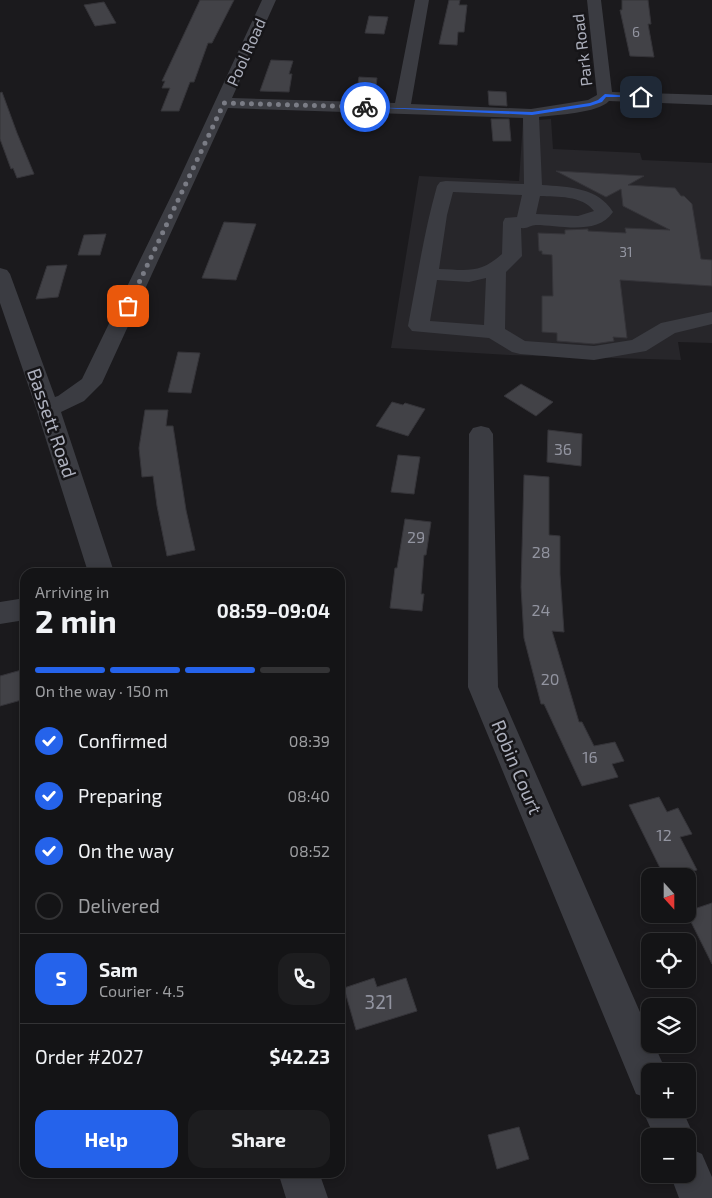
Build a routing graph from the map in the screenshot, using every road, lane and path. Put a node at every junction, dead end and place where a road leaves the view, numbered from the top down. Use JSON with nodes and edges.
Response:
{"nodes":[{"id":1,"x":269,"y":0,"type":"edge"},
{"id":2,"x":422,"y":0,"type":"edge"},
{"id":3,"x":594,"y":0,"type":"edge"},
{"id":4,"x":605,"y":96,"type":"junction"},
{"id":5,"x":712,"y":100,"type":"edge"},
{"id":6,"x":224,"y":103,"type":"junction"},
{"id":7,"x":402,"y":108,"type":"junction"},
{"id":8,"x":532,"y":114,"type":"junction"},
{"id":9,"x":533,"y":190,"type":"junction"},
{"id":10,"x":525,"y":219,"type":"junction"},
{"id":11,"x":496,"y":270,"type":"junction"},
{"id":12,"x":0,"y":274,"type":"edge"},
{"id":13,"x":427,"y":274,"type":"junction"},
{"id":14,"x":712,"y":318,"type":"edge"},
{"id":15,"x":494,"y":332,"type":"junction"},
{"id":16,"x":48,"y":408,"type":"junction"},
{"id":17,"x":481,"y":434,"type":"dead end"},
{"id":18,"x":100,"y":568,"type":"edge"},
{"id":19,"x":20,"y":609,"type":"edge"},
{"id":20,"x":0,"y":613,"type":"edge"},
{"id":21,"x":643,"y":1063,"type":"edge"},
{"id":22,"x":300,"y":1178,"type":"edge"},
{"id":23,"x":694,"y":1183,"type":"edge"},
{"id":24,"x":307,"y":1198,"type":"edge"},
{"id":25,"x":700,"y":1198,"type":"edge"}],
"edges":[{"from":1,"to":6,"type":"street","name":"Pool Road"},
{"from":2,"to":7,"type":"street"},
{"from":3,"to":4,"type":"street","name":"Park Road"},
{"from":4,"to":5,"type":"street"},
{"from":4,"to":8,"type":"street"},
{"from":6,"to":7,"type":"street"},
{"from":6,"to":16,"type":"street","name":"Pool Road"},
{"from":7,"to":8,"type":"street"},
{"from":8,"to":9,"type":"street"},
{"from":9,"to":10,"type":"street"},
{"from":9,"to":10,"type":"street"},
{"from":9,"to":13,"type":"street"},
{"from":10,"to":11,"type":"street"},
{"from":11,"to":13,"type":"street"},
{"from":11,"to":15,"type":"street"},
{"from":12,"to":16,"type":"street","name":"Bassett Road"},
{"from":13,"to":15,"type":"street"},
{"from":14,"to":15,"type":"street"},
{"from":16,"to":18,"type":"street","name":"Bassett Road"},
{"from":17,"to":21,"type":"street","name":"Robin Court"},
{"from":19,"to":20,"type":"street"},
{"from":22,"to":24,"type":"street"},
{"from":23,"to":25,"type":"street"}]}
